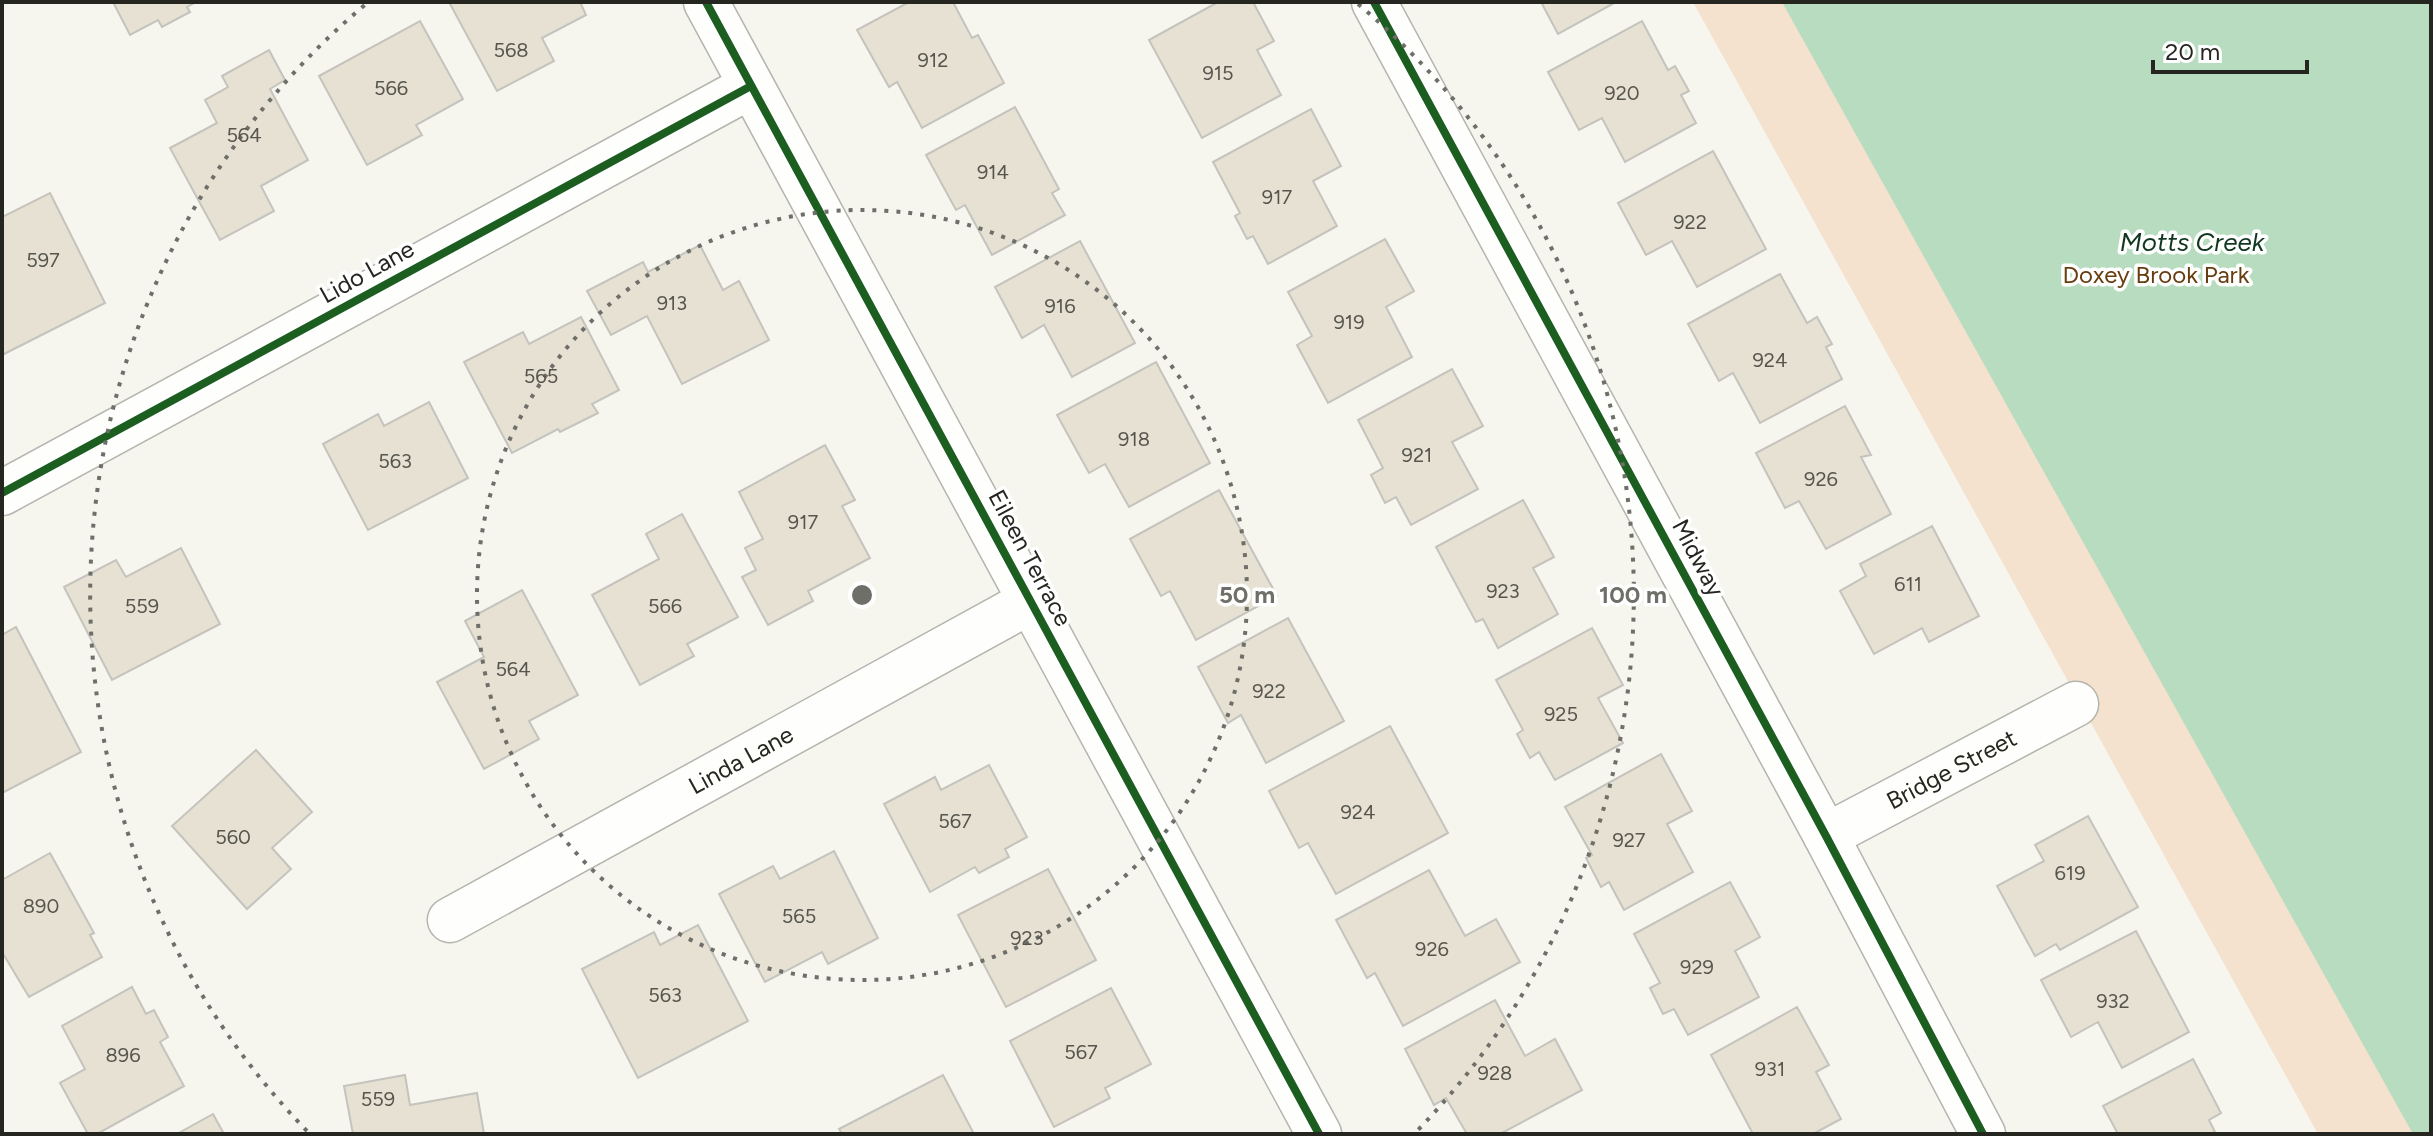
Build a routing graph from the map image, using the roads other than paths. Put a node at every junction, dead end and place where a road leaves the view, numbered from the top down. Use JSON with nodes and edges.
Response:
{"nodes":[{"id":1,"x":706,"y":2,"type":"edge"},
{"id":2,"x":1374,"y":2,"type":"edge"},
{"id":3,"x":751,"y":86,"type":"junction"},
{"id":4,"x":2,"y":493,"type":"edge"},
{"id":5,"x":1031,"y":601,"type":"junction"},
{"id":6,"x":2076,"y":704,"type":"dead end"},
{"id":7,"x":1826,"y":836,"type":"junction"},
{"id":8,"x":450,"y":920,"type":"dead end"},
{"id":9,"x":1304,"y":1129,"type":"edge"},
{"id":10,"x":1983,"y":1134,"type":"edge"}],
"edges":[{"from":1,"to":3,"type":"street","name":"Eileen Terrace"},
{"from":2,"to":7,"type":"street","name":"Midway"},
{"from":3,"to":4,"type":"street","name":"Lido Lane"},
{"from":3,"to":5,"type":"street","name":"Eileen Terrace"},
{"from":5,"to":8,"type":"street","name":"Linda Lane"},
{"from":5,"to":9,"type":"street","name":"Eileen Terrace"},
{"from":6,"to":7,"type":"street","name":"Bridge Street"},
{"from":7,"to":10,"type":"street","name":"Midway"}]}
